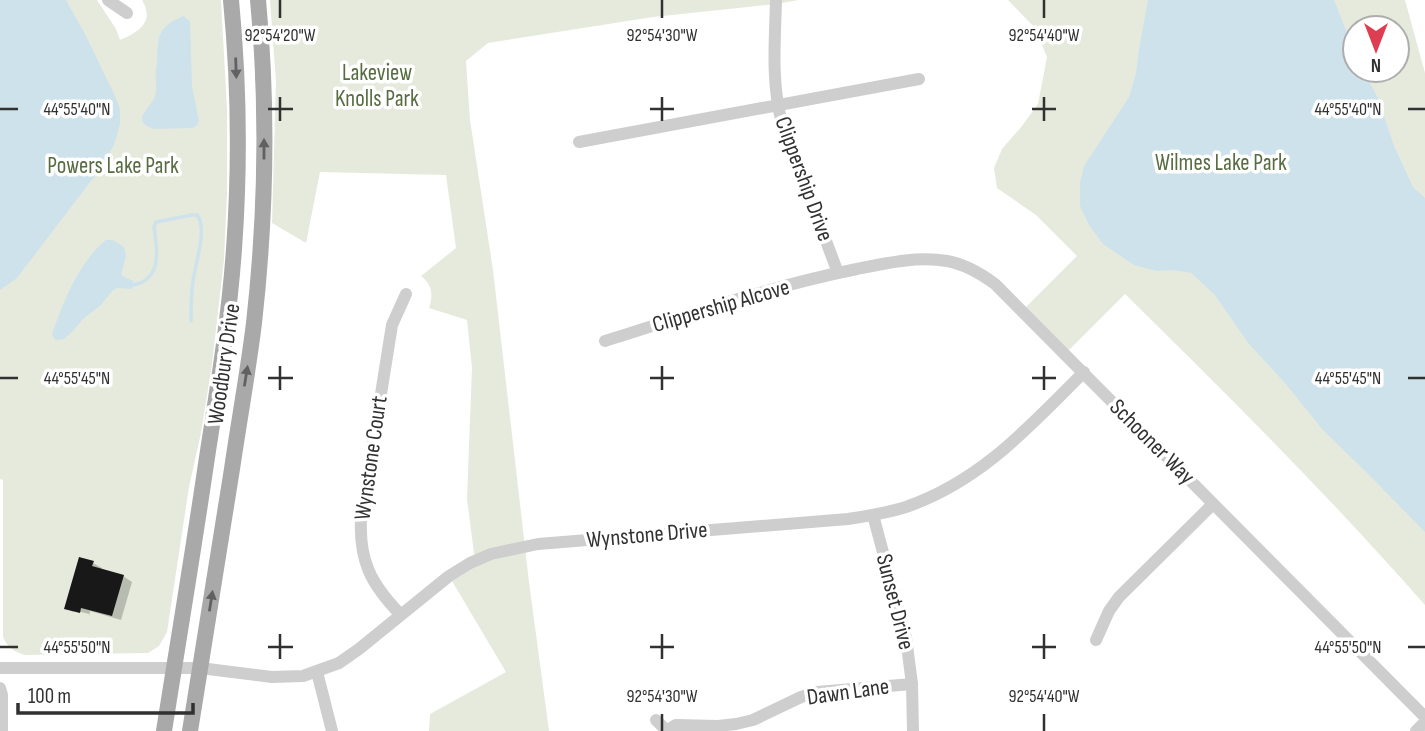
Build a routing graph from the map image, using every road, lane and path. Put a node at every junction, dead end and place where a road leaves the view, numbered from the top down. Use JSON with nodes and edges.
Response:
{"nodes":[{"id":1,"x":108,"y":0,"type":"edge"},
{"id":2,"x":231,"y":0,"type":"edge"},
{"id":3,"x":258,"y":0,"type":"edge"},
{"id":4,"x":776,"y":0,"type":"edge"},
{"id":5,"x":127,"y":13,"type":"dead end"},
{"id":6,"x":919,"y":79,"type":"dead end"},
{"id":7,"x":777,"y":106,"type":"junction"},
{"id":8,"x":579,"y":142,"type":"dead end"},
{"id":9,"x":838,"y":273,"type":"junction"},
{"id":10,"x":406,"y":294,"type":"dead end"},
{"id":11,"x":605,"y":341,"type":"dead end"},
{"id":12,"x":1084,"y":372,"type":"junction"},
{"id":13,"x":1213,"y":504,"type":"junction"},
{"id":14,"x":873,"y":515,"type":"junction"},
{"id":15,"x":400,"y":614,"type":"junction"},
{"id":16,"x":1096,"y":640,"type":"dead end"},
{"id":17,"x":0,"y":668,"type":"edge"},
{"id":18,"x":174,"y":668,"type":"junction"},
{"id":19,"x":200,"y":668,"type":"junction"},
{"id":20,"x":317,"y":672,"type":"junction"},
{"id":21,"x":912,"y":684,"type":"junction"},
{"id":22,"x":0,"y":688,"type":"edge"},
{"id":23,"x":1425,"y":717,"type":"edge"},
{"id":24,"x":656,"y":720,"type":"dead end"},
{"id":25,"x":1425,"y":722,"type":"edge"},
{"id":26,"x":2,"y":731,"type":"edge"},
{"id":27,"x":164,"y":731,"type":"edge"},
{"id":28,"x":190,"y":731,"type":"edge"},
{"id":29,"x":332,"y":731,"type":"edge"},
{"id":30,"x":666,"y":731,"type":"edge"},
{"id":31,"x":913,"y":731,"type":"edge"},
{"id":32,"x":1416,"y":731,"type":"edge"}],
"edges":[{"from":1,"to":5,"type":"street"},
{"from":2,"to":18,"type":"main road","name":"Woodbury Drive","one_way":true},
{"from":19,"to":3,"type":"main road","name":"Woodbury Drive","one_way":true},
{"from":4,"to":7,"type":"street","name":"Clippership Drive"},
{"from":6,"to":7,"type":"street"},
{"from":7,"to":8,"type":"street"},
{"from":7,"to":9,"type":"street","name":"Clippership Drive"},
{"from":9,"to":11,"type":"street","name":"Clippership Alcove"},
{"from":9,"to":12,"type":"street","name":"Schooner Way"},
{"from":10,"to":15,"type":"street","name":"Wynstone Court"},
{"from":12,"to":13,"type":"street","name":"Schooner Way"},
{"from":12,"to":14,"type":"street","name":"Wynstone Drive"},
{"from":13,"to":16,"type":"street"},
{"from":13,"to":23,"type":"street","name":"Schooner Way"},
{"from":14,"to":15,"type":"street","name":"Wynstone Drive"},
{"from":14,"to":21,"type":"street","name":"Sunset Drive"},
{"from":15,"to":20,"type":"street","name":"Wynstone Drive"},
{"from":17,"to":18,"type":"street","name":"Wynstone Drive"},
{"from":18,"to":19,"type":"street","name":"Wynstone Drive"},
{"from":18,"to":27,"type":"main road","name":"Woodbury Drive"},
{"from":19,"to":20,"type":"street","name":"Wynstone Drive"},
{"from":19,"to":28,"type":"main road","name":"Woodbury Drive"},
{"from":20,"to":29,"type":"street"},
{"from":21,"to":30,"type":"street","name":"Dawn Lane"},
{"from":21,"to":31,"type":"street","name":"Sunset Drive"},
{"from":22,"to":26,"type":"street"},
{"from":24,"to":30,"type":"street"},
{"from":25,"to":32,"type":"street"}]}
